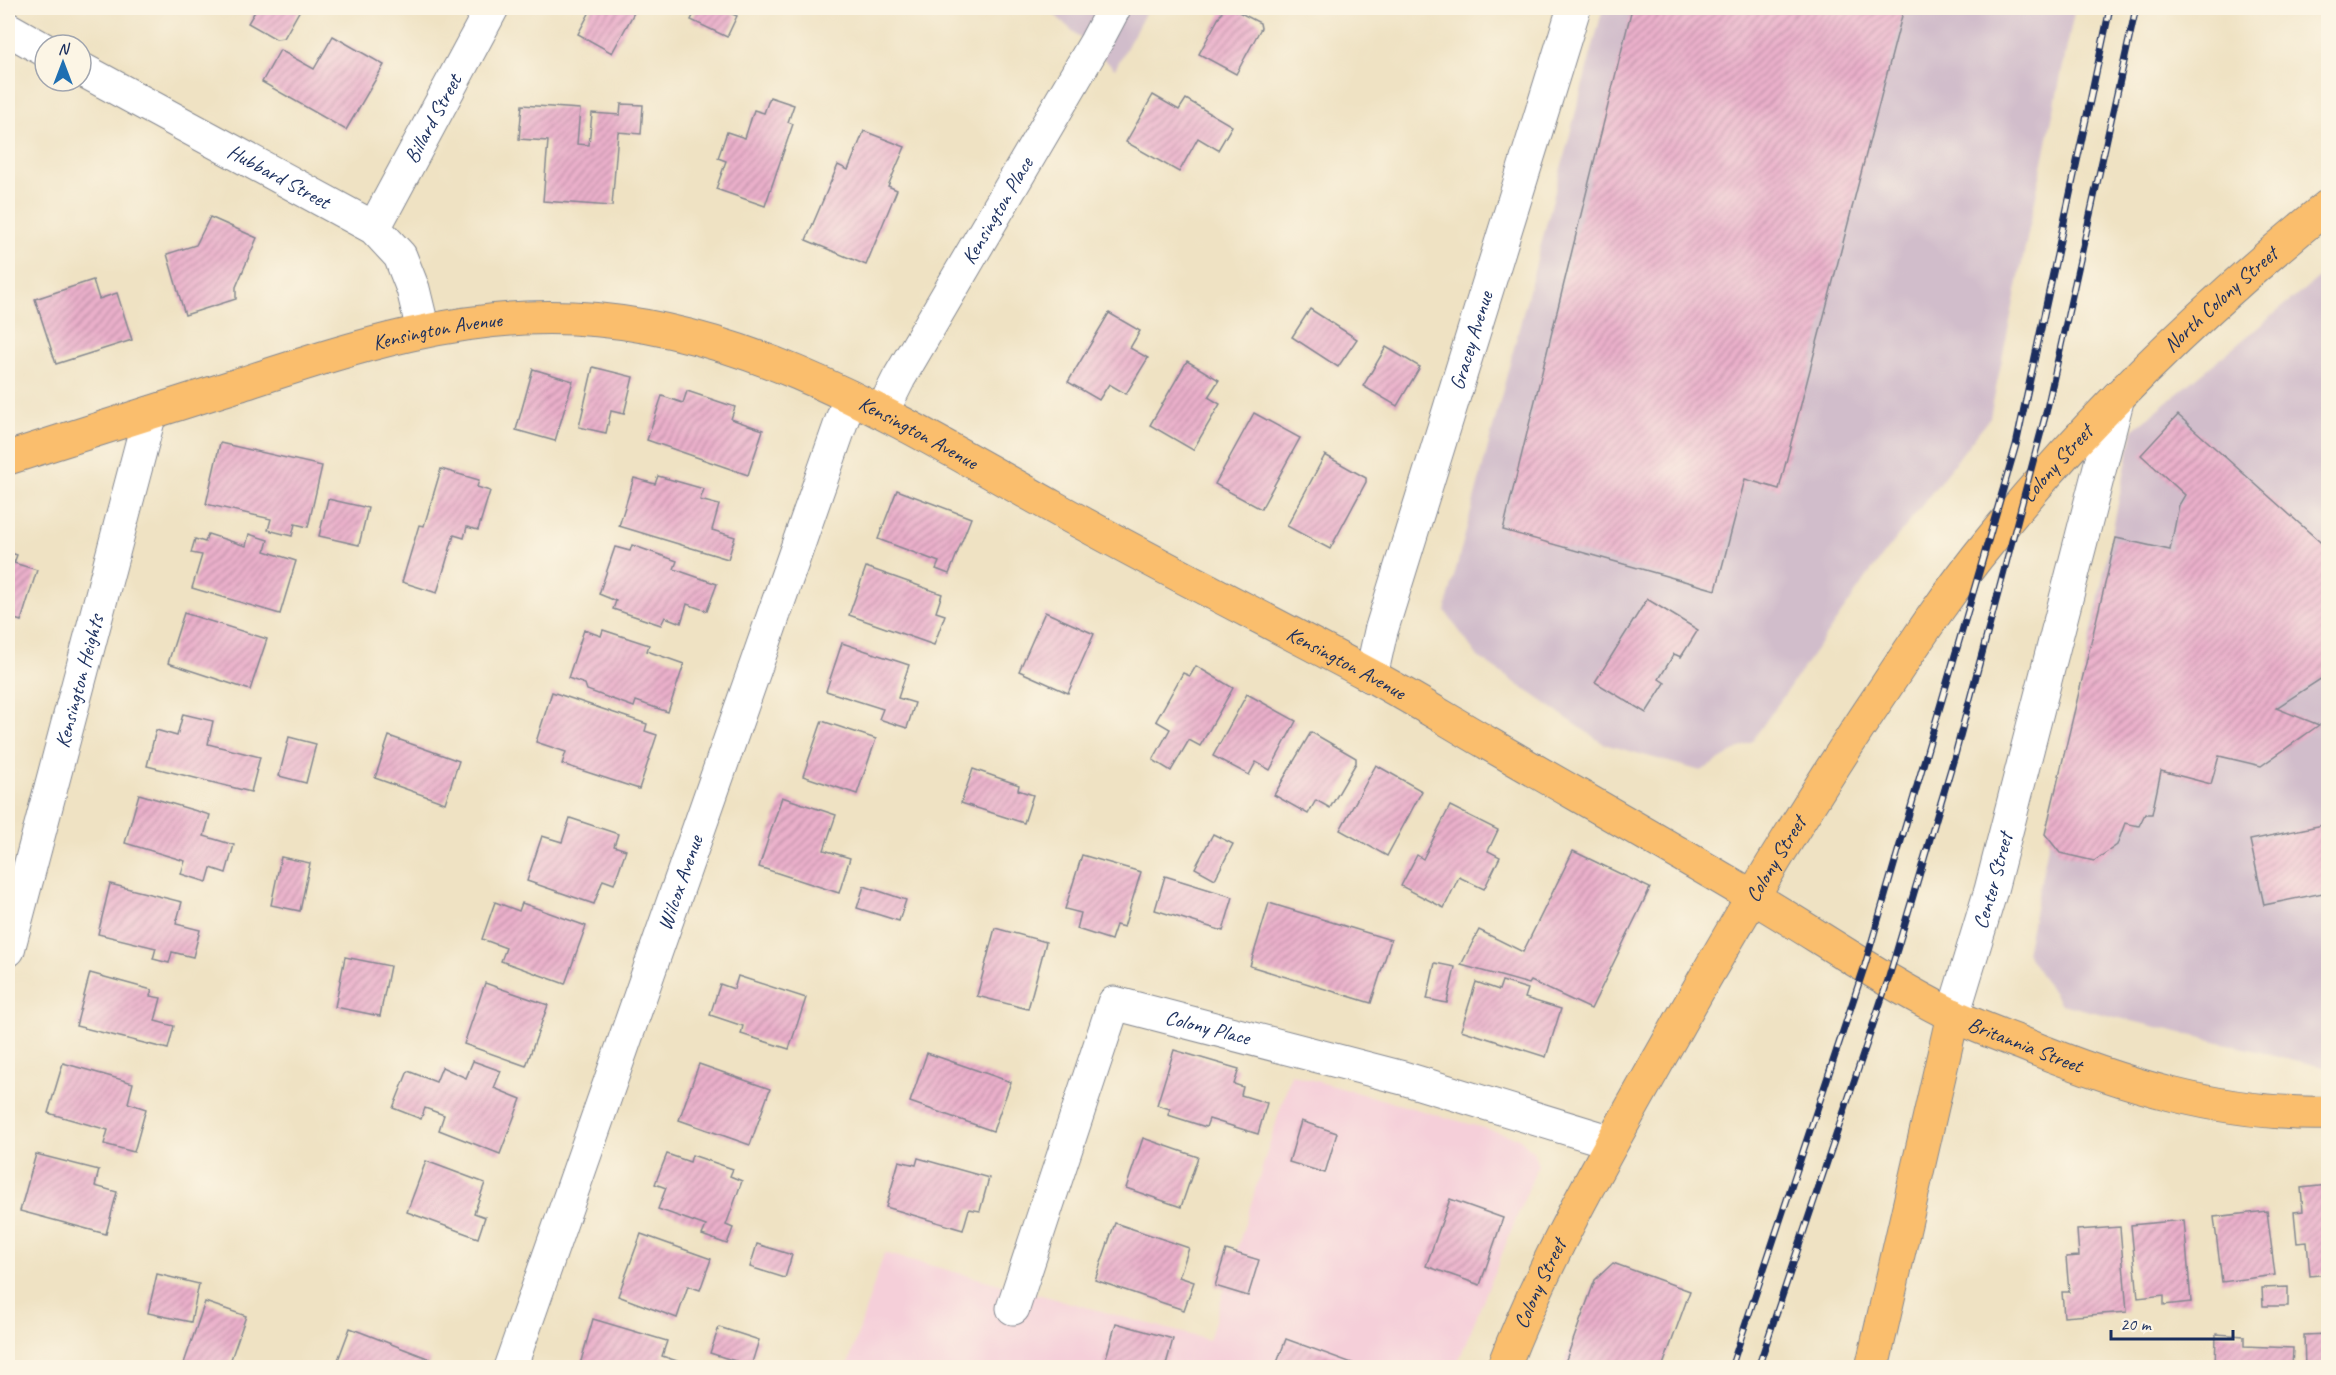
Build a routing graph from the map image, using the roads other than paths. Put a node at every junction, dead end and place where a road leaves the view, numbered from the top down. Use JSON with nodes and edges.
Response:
{"nodes":[{"id":1,"x":492,"y":8,"type":"edge"},
{"id":2,"x":1114,"y":8,"type":"edge"},
{"id":3,"x":1574,"y":8,"type":"edge"},
{"id":4,"x":8,"y":29,"type":"edge"},
{"id":5,"x":33,"y":43,"type":"edge"},
{"id":6,"x":93,"y":76,"type":"edge"},
{"id":7,"x":2328,"y":206,"type":"edge"},
{"id":8,"x":374,"y":228,"type":"junction"},
{"id":9,"x":423,"y":330,"type":"junction"},
{"id":10,"x":850,"y":396,"type":"junction"},
{"id":11,"x":2118,"y":397,"type":"junction"},
{"id":12,"x":882,"y":412,"type":"junction"},
{"id":13,"x":150,"y":413,"type":"junction"},
{"id":14,"x":8,"y":458,"type":"edge"},
{"id":15,"x":1371,"y":676,"type":"junction"},
{"id":16,"x":1751,"y":896,"type":"junction"},
{"id":17,"x":8,"y":950,"type":"edge"},
{"id":18,"x":1953,"y":1015,"type":"junction"},
{"id":19,"x":2328,"y":1113,"type":"edge"},
{"id":20,"x":1612,"y":1142,"type":"junction"},
{"id":21,"x":1013,"y":1308,"type":"dead end"},
{"id":22,"x":510,"y":1368,"type":"edge"},
{"id":23,"x":1503,"y":1368,"type":"edge"},
{"id":24,"x":1872,"y":1368,"type":"edge"}],
"edges":[{"from":1,"to":8,"type":"street","name":"Billard Street"},
{"from":2,"to":12,"type":"street","name":"Kensington Place"},
{"from":3,"to":15,"type":"street","name":"Gracey Avenue"},
{"from":4,"to":5,"type":"street"},
{"from":6,"to":8,"type":"street","name":"Hubbard Street"},
{"from":7,"to":11,"type":"main road","name":"North Colony Street"},
{"from":8,"to":9,"type":"street","name":"Hubbard Street"},
{"from":9,"to":10,"type":"main road","name":"Kensington Avenue"},
{"from":9,"to":13,"type":"main road","name":"Kensington Avenue"},
{"from":10,"to":12,"type":"main road","name":"Kensington Avenue"},
{"from":10,"to":22,"type":"street","name":"Wilcox Avenue"},
{"from":11,"to":16,"type":"main road","name":"Colony Street"},
{"from":11,"to":18,"type":"street","name":"Center Street"},
{"from":12,"to":15,"type":"main road","name":"Kensington Avenue"},
{"from":13,"to":14,"type":"main road","name":"Kensington Avenue"},
{"from":13,"to":17,"type":"street","name":"Kensington Heights"},
{"from":15,"to":16,"type":"main road","name":"Kensington Avenue"},
{"from":16,"to":18,"type":"main road","name":"Britannia Street"},
{"from":16,"to":20,"type":"main road","name":"Colony Street"},
{"from":18,"to":19,"type":"main road","name":"Britannia Street"},
{"from":18,"to":24,"type":"main road","name":"Center Street"},
{"from":20,"to":21,"type":"street","name":"Colony Place"},
{"from":20,"to":23,"type":"main road","name":"Colony Street"}]}
